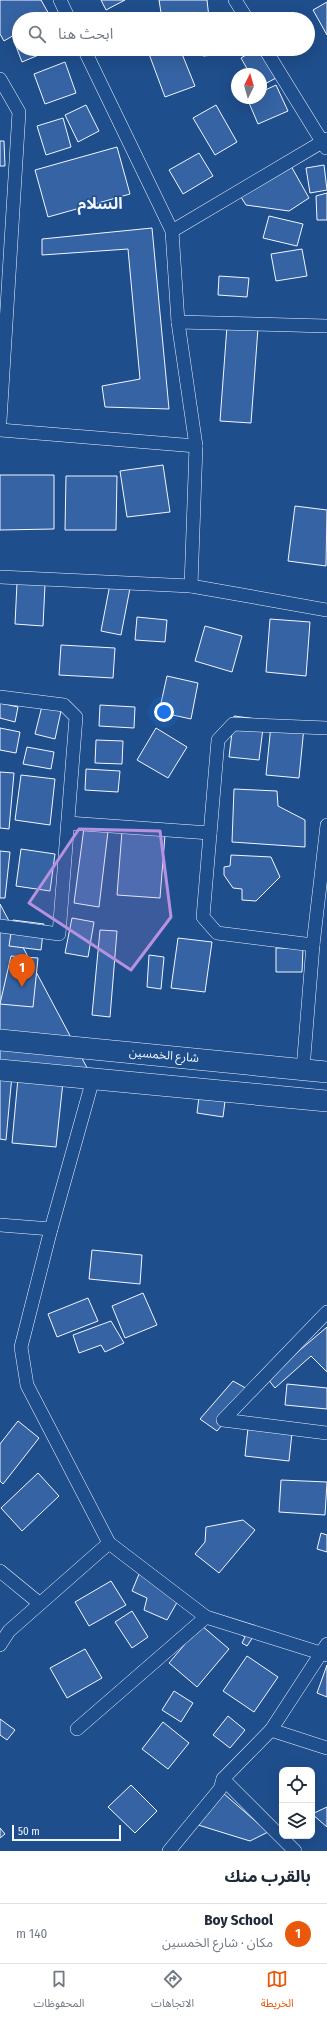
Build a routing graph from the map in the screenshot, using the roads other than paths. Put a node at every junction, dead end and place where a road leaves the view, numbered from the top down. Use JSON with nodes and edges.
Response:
{"nodes":[{"id":1,"x":60,"y":0,"type":"edge"},
{"id":2,"x":235,"y":0,"type":"edge"},
{"id":3,"x":66,"y":12,"type":"edge"},
{"id":4,"x":243,"y":12,"type":"edge"},
{"id":5,"x":87,"y":56,"type":"edge"},
{"id":6,"x":269,"y":56,"type":"edge"},
{"id":7,"x":0,"y":79,"type":"edge"},
{"id":8,"x":325,"y":143,"type":"edge"},
{"id":9,"x":172,"y":231,"type":"junction"},
{"id":10,"x":4,"y":282,"type":"edge"},
{"id":11,"x":178,"y":322,"type":"junction"},
{"id":12,"x":327,"y":326,"type":"edge"},
{"id":13,"x":0,"y":421,"type":"edge"},
{"id":14,"x":0,"y":430,"type":"edge"},
{"id":15,"x":196,"y":446,"type":"junction"},
{"id":16,"x":0,"y":577,"type":"edge"},
{"id":17,"x":191,"y":586,"type":"junction"},
{"id":18,"x":327,"y":610,"type":"edge"},
{"id":19,"x":0,"y":698,"type":"edge"},
{"id":20,"x":327,"y":728,"type":"edge"},
{"id":21,"x":68,"y":823,"type":"junction"},
{"id":22,"x":327,"y":824,"type":"edge"},
{"id":23,"x":210,"y":833,"type":"junction"},
{"id":24,"x":326,"y":854,"type":"edge"},
{"id":25,"x":0,"y":926,"type":"edge"},
{"id":26,"x":313,"y":945,"type":"junction"},
{"id":27,"x":0,"y":1040,"type":"edge"},
{"id":28,"x":303,"y":1069,"type":"junction"},
{"id":29,"x":0,"y":1070,"type":"edge"},
{"id":30,"x":327,"y":1072,"type":"edge"},
{"id":31,"x":93,"y":1078,"type":"junction"},
{"id":32,"x":327,"y":1101,"type":"edge"},
{"id":33,"x":0,"y":1224,"type":"edge"},
{"id":34,"x":51,"y":1229,"type":"junction"},
{"id":35,"x":327,"y":1312,"type":"edge"},
{"id":36,"x":327,"y":1433,"type":"edge"},
{"id":37,"x":109,"y":1542,"type":"junction"},
{"id":38,"x":0,"y":1571,"type":"edge"},
{"id":39,"x":40,"y":1603,"type":"junction"},
{"id":40,"x":206,"y":1617,"type":"junction"},
{"id":41,"x":0,"y":1645,"type":"edge"},
{"id":42,"x":325,"y":1651,"type":"edge"},
{"id":43,"x":77,"y":1730,"type":"dead end"},
{"id":44,"x":272,"y":1730,"type":"junction"},
{"id":45,"x":327,"y":1748,"type":"edge"},
{"id":46,"x":223,"y":1779,"type":"junction"},
{"id":47,"x":169,"y":1851,"type":"edge"},
{"id":48,"x":295,"y":1851,"type":"edge"}],
"edges":[{"from":1,"to":3,"type":"street"},
{"from":2,"to":4,"type":"street"},
{"from":5,"to":9,"type":"street"},
{"from":6,"to":8,"type":"street"},
{"from":7,"to":10,"type":"street"},
{"from":8,"to":9,"type":"street"},
{"from":9,"to":11,"type":"street"},
{"from":10,"to":13,"type":"street"},
{"from":11,"to":12,"type":"street"},
{"from":11,"to":15,"type":"street"},
{"from":14,"to":15,"type":"street"},
{"from":15,"to":17,"type":"street"},
{"from":16,"to":17,"type":"street"},
{"from":17,"to":18,"type":"street"},
{"from":19,"to":21,"type":"street"},
{"from":20,"to":23,"type":"street"},
{"from":21,"to":23,"type":"street"},
{"from":21,"to":25,"type":"street"},
{"from":22,"to":24,"type":"street"},
{"from":23,"to":26,"type":"street"},
{"from":24,"to":26,"type":"street"},
{"from":26,"to":28,"type":"street"},
{"from":27,"to":28,"type":"main road","name":"شارع الخمسين"},
{"from":28,"to":30,"type":"main road","name":"شارع الخمسين"},
{"from":29,"to":31,"type":"main road"},
{"from":31,"to":32,"type":"main road"},
{"from":31,"to":34,"type":"street"},
{"from":33,"to":34,"type":"street"},
{"from":34,"to":37,"type":"street"},
{"from":35,"to":36,"type":"street"},
{"from":37,"to":39,"type":"street"},
{"from":37,"to":40,"type":"street"},
{"from":38,"to":39,"type":"street"},
{"from":39,"to":41,"type":"street"},
{"from":40,"to":42,"type":"street"},
{"from":40,"to":43,"type":"street"},
{"from":42,"to":44,"type":"street"},
{"from":44,"to":45,"type":"street"},
{"from":44,"to":46,"type":"street"},
{"from":46,"to":47,"type":"street"},
{"from":46,"to":48,"type":"street"}]}
